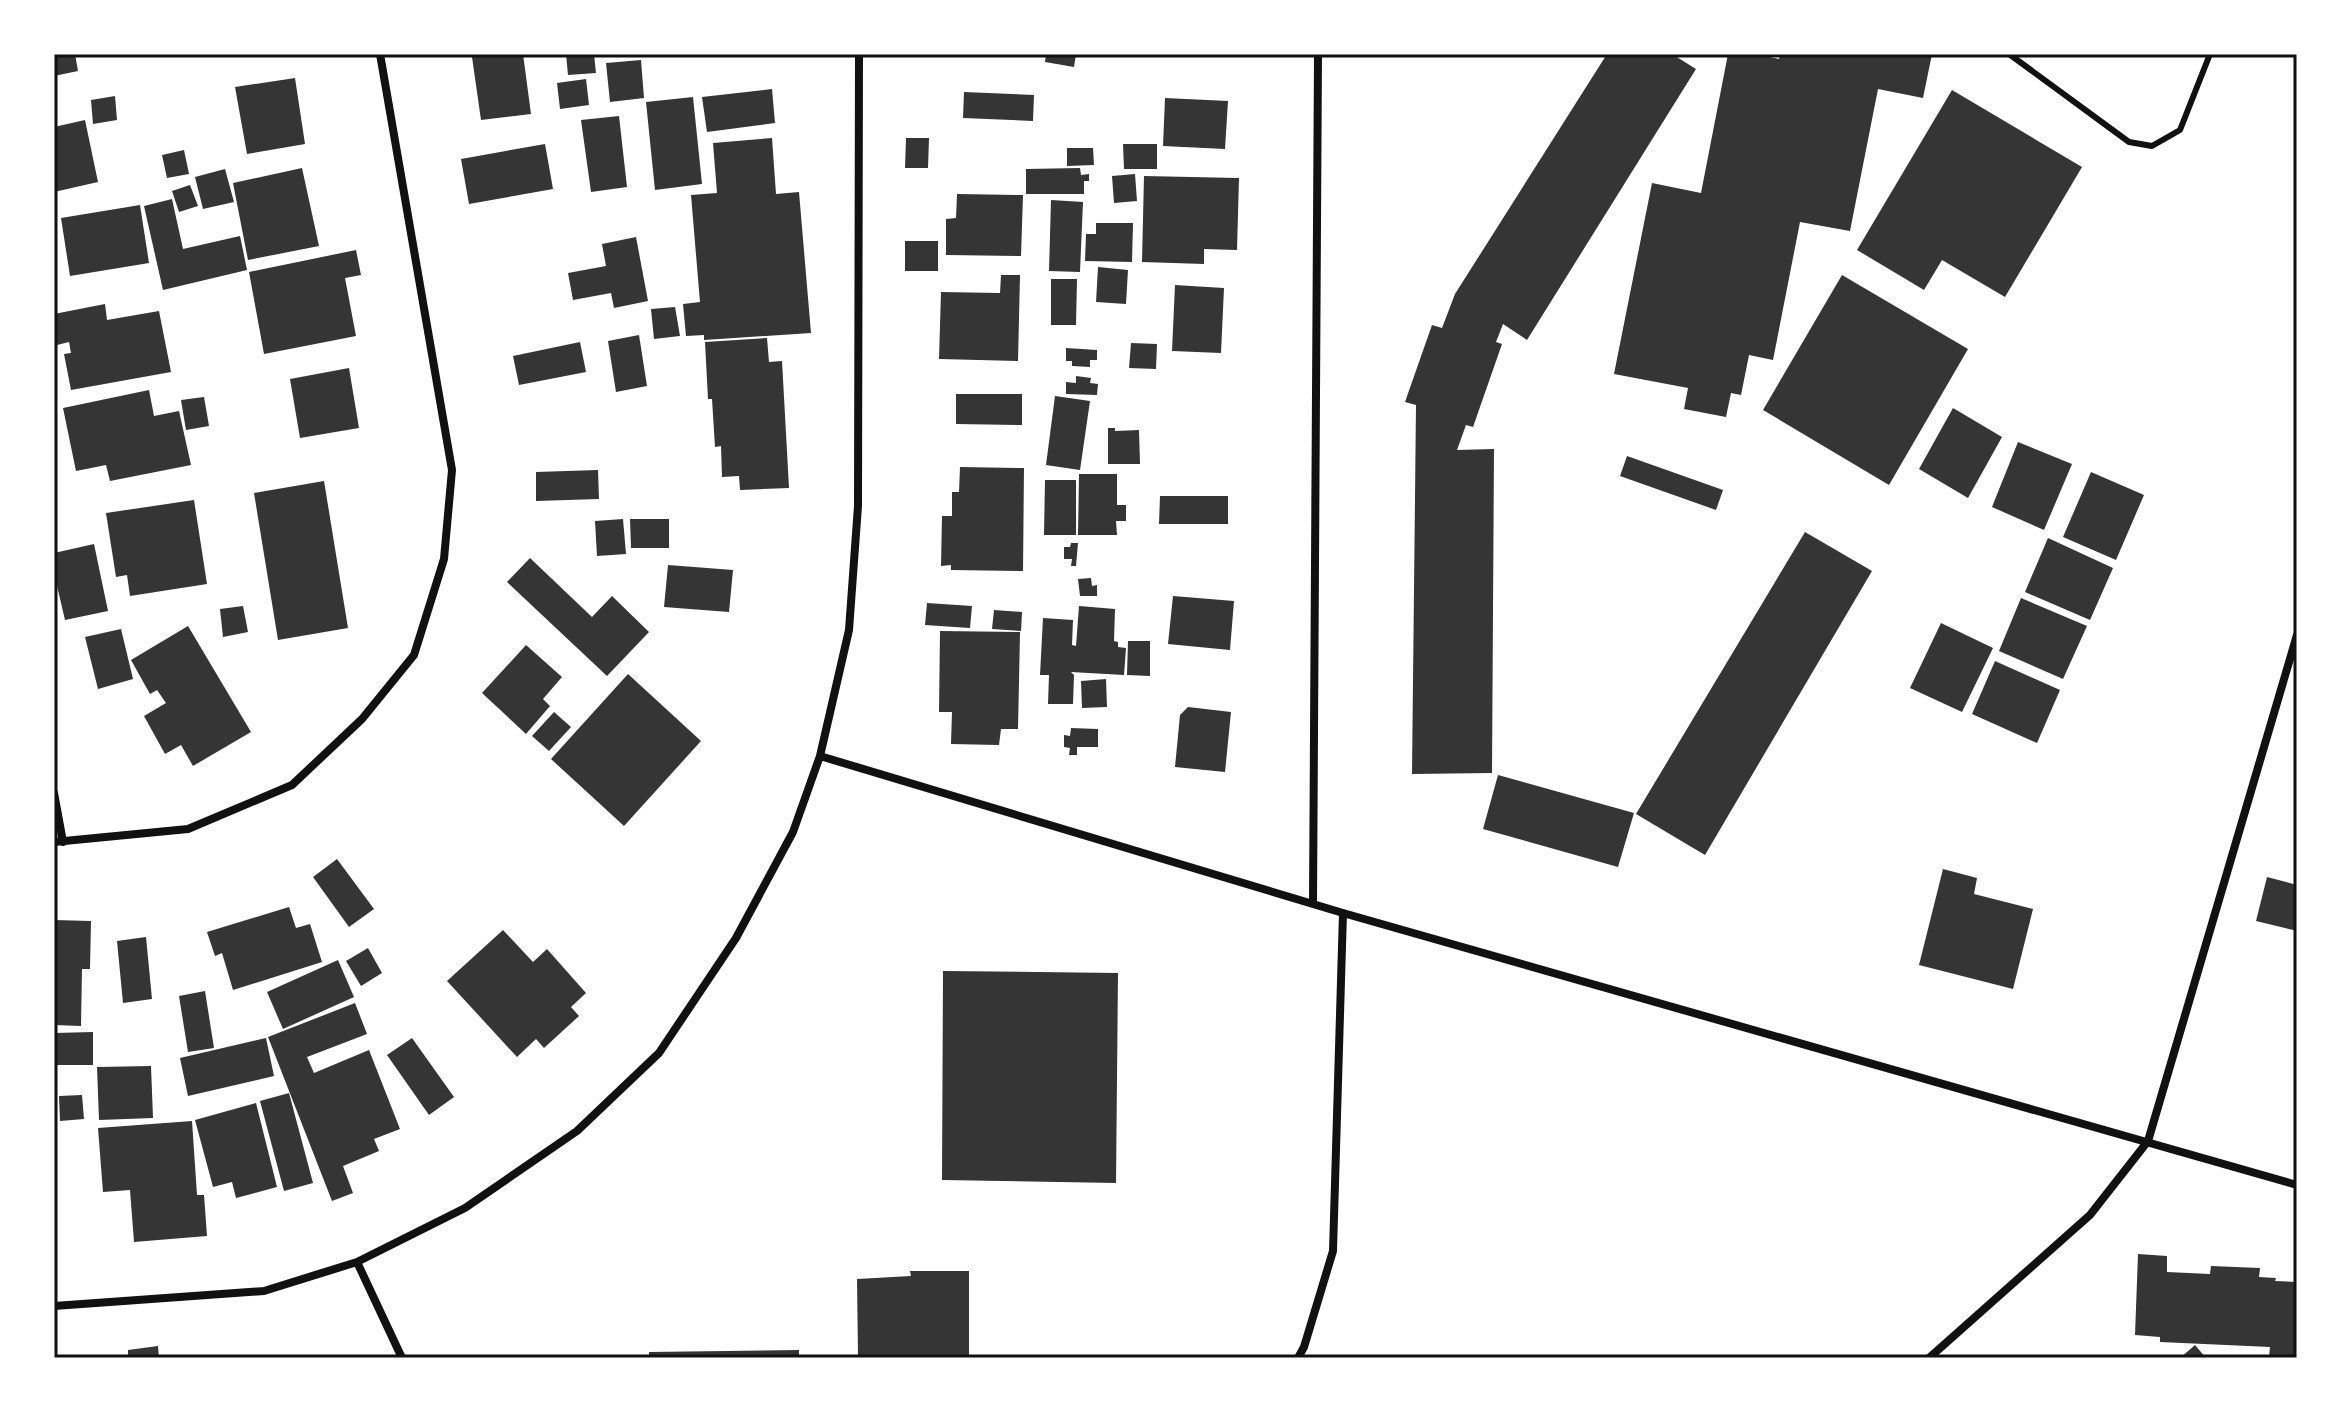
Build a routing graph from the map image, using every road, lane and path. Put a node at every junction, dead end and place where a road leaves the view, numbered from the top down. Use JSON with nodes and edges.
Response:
{"nodes":[{"id":1,"x":380,"y":54,"type":"edge"},
{"id":2,"x":859,"y":54,"type":"edge"},
{"id":3,"x":1318,"y":54,"type":"edge"},
{"id":4,"x":2009,"y":54,"type":"edge"},
{"id":5,"x":2210,"y":54,"type":"edge"},
{"id":6,"x":2297,"y":635,"type":"edge"},
{"id":7,"x":820,"y":756,"type":"junction"},
{"id":8,"x":54,"y":793,"type":"edge"},
{"id":9,"x":58,"y":842,"type":"edge"},
{"id":10,"x":1313,"y":904,"type":"junction"},
{"id":11,"x":1343,"y":913,"type":"junction"},
{"id":12,"x":2148,"y":1141,"type":"junction"},
{"id":13,"x":2297,"y":1185,"type":"edge"},
{"id":14,"x":357,"y":1262,"type":"junction"},
{"id":15,"x":54,"y":1306,"type":"edge"},
{"id":16,"x":402,"y":1358,"type":"edge"},
{"id":17,"x":1298,"y":1358,"type":"edge"},
{"id":18,"x":1929,"y":1358,"type":"edge"}],
"edges":[{"from":1,"to":9,"type":"street"},
{"from":2,"to":7,"type":"street"},
{"from":3,"to":10,"type":"street"},
{"from":4,"to":5,"type":"lane"},
{"from":6,"to":12,"type":"street"},
{"from":7,"to":10,"type":"street"},
{"from":7,"to":14,"type":"street"},
{"from":8,"to":9,"type":"street"},
{"from":10,"to":11,"type":"street"},
{"from":11,"to":12,"type":"street"},
{"from":11,"to":17,"type":"street"},
{"from":12,"to":13,"type":"street"},
{"from":12,"to":18,"type":"street"},
{"from":14,"to":15,"type":"street"},
{"from":14,"to":16,"type":"street"}]}
